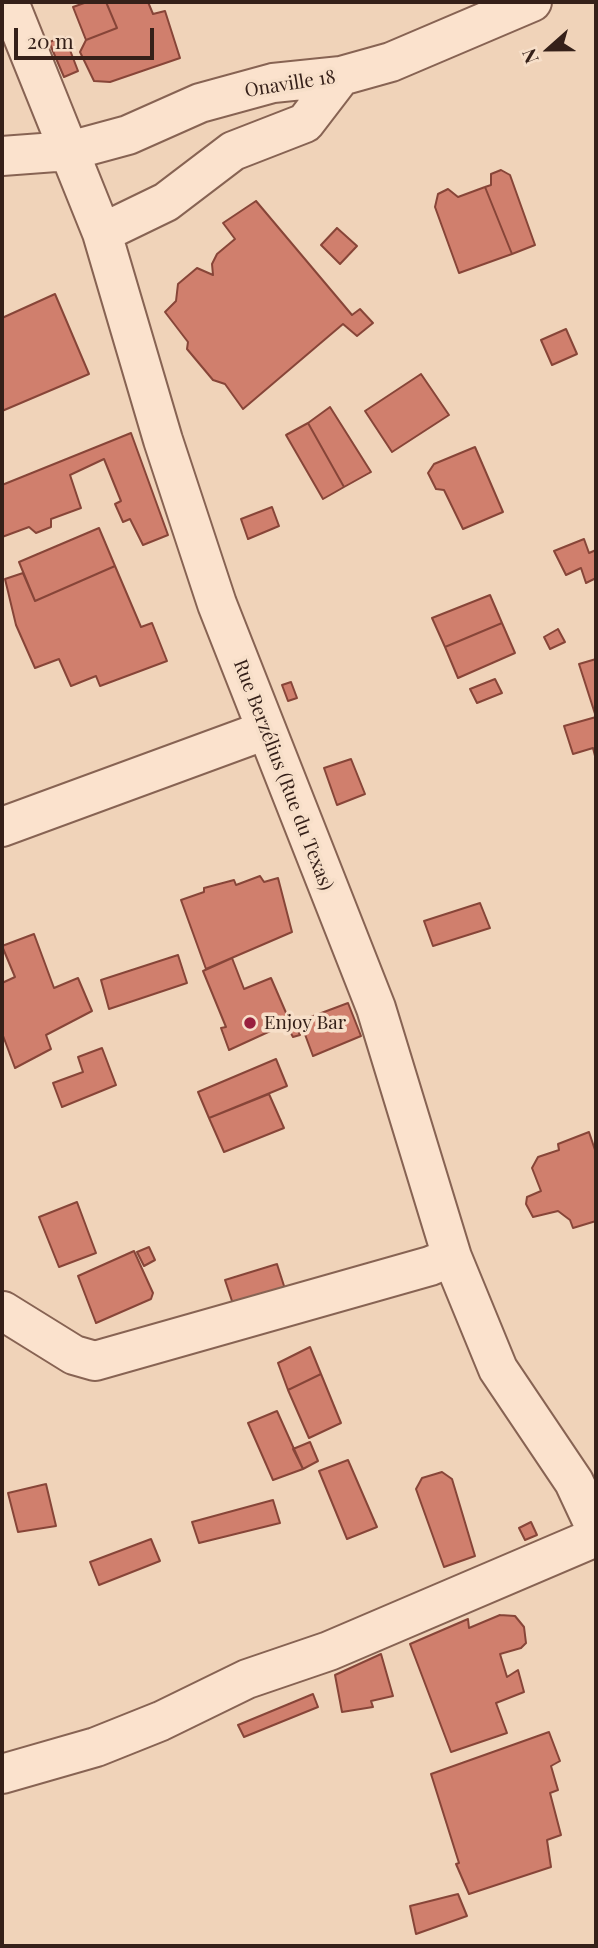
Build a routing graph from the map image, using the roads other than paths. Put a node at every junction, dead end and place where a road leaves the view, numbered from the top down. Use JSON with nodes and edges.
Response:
{"nodes":[{"id":1,"x":9,"y":2,"type":"edge"},
{"id":2,"x":533,"y":2,"type":"edge"},
{"id":3,"x":341,"y":76,"type":"junction"},
{"id":4,"x":69,"y":151,"type":"junction"},
{"id":5,"x":2,"y":156,"type":"edge"},
{"id":6,"x":102,"y":233,"type":"junction"},
{"id":7,"x":266,"y":730,"type":"junction"},
{"id":8,"x":2,"y":827,"type":"edge"},
{"id":9,"x":452,"y":1257,"type":"junction"},
{"id":10,"x":3,"y":1311,"type":"edge"},
{"id":11,"x":596,"y":1529,"type":"edge"},
{"id":12,"x":596,"y":1537,"type":"edge"},
{"id":13,"x":2,"y":1774,"type":"edge"}],
"edges":[{"from":1,"to":4,"type":"street","name":"Rue Berzélius (Rue du Texas)"},
{"from":2,"to":3,"type":"street","name":"Onaville 18"},
{"from":3,"to":4,"type":"street","name":"Onaville 18"},
{"from":3,"to":6,"type":"street"},
{"from":4,"to":5,"type":"street","name":"Onaville 18"},
{"from":4,"to":6,"type":"street","name":"Rue Berzélius (Rue du Texas)"},
{"from":6,"to":7,"type":"street","name":"Rue Berzélius (Rue du Texas)"},
{"from":7,"to":8,"type":"street"},
{"from":7,"to":9,"type":"street","name":"Rue Berzélius (Rue du Texas)"},
{"from":9,"to":10,"type":"street"},
{"from":9,"to":11,"type":"street","name":"Rue Berzélius (Rue du Texas)"},
{"from":12,"to":13,"type":"street"}]}
